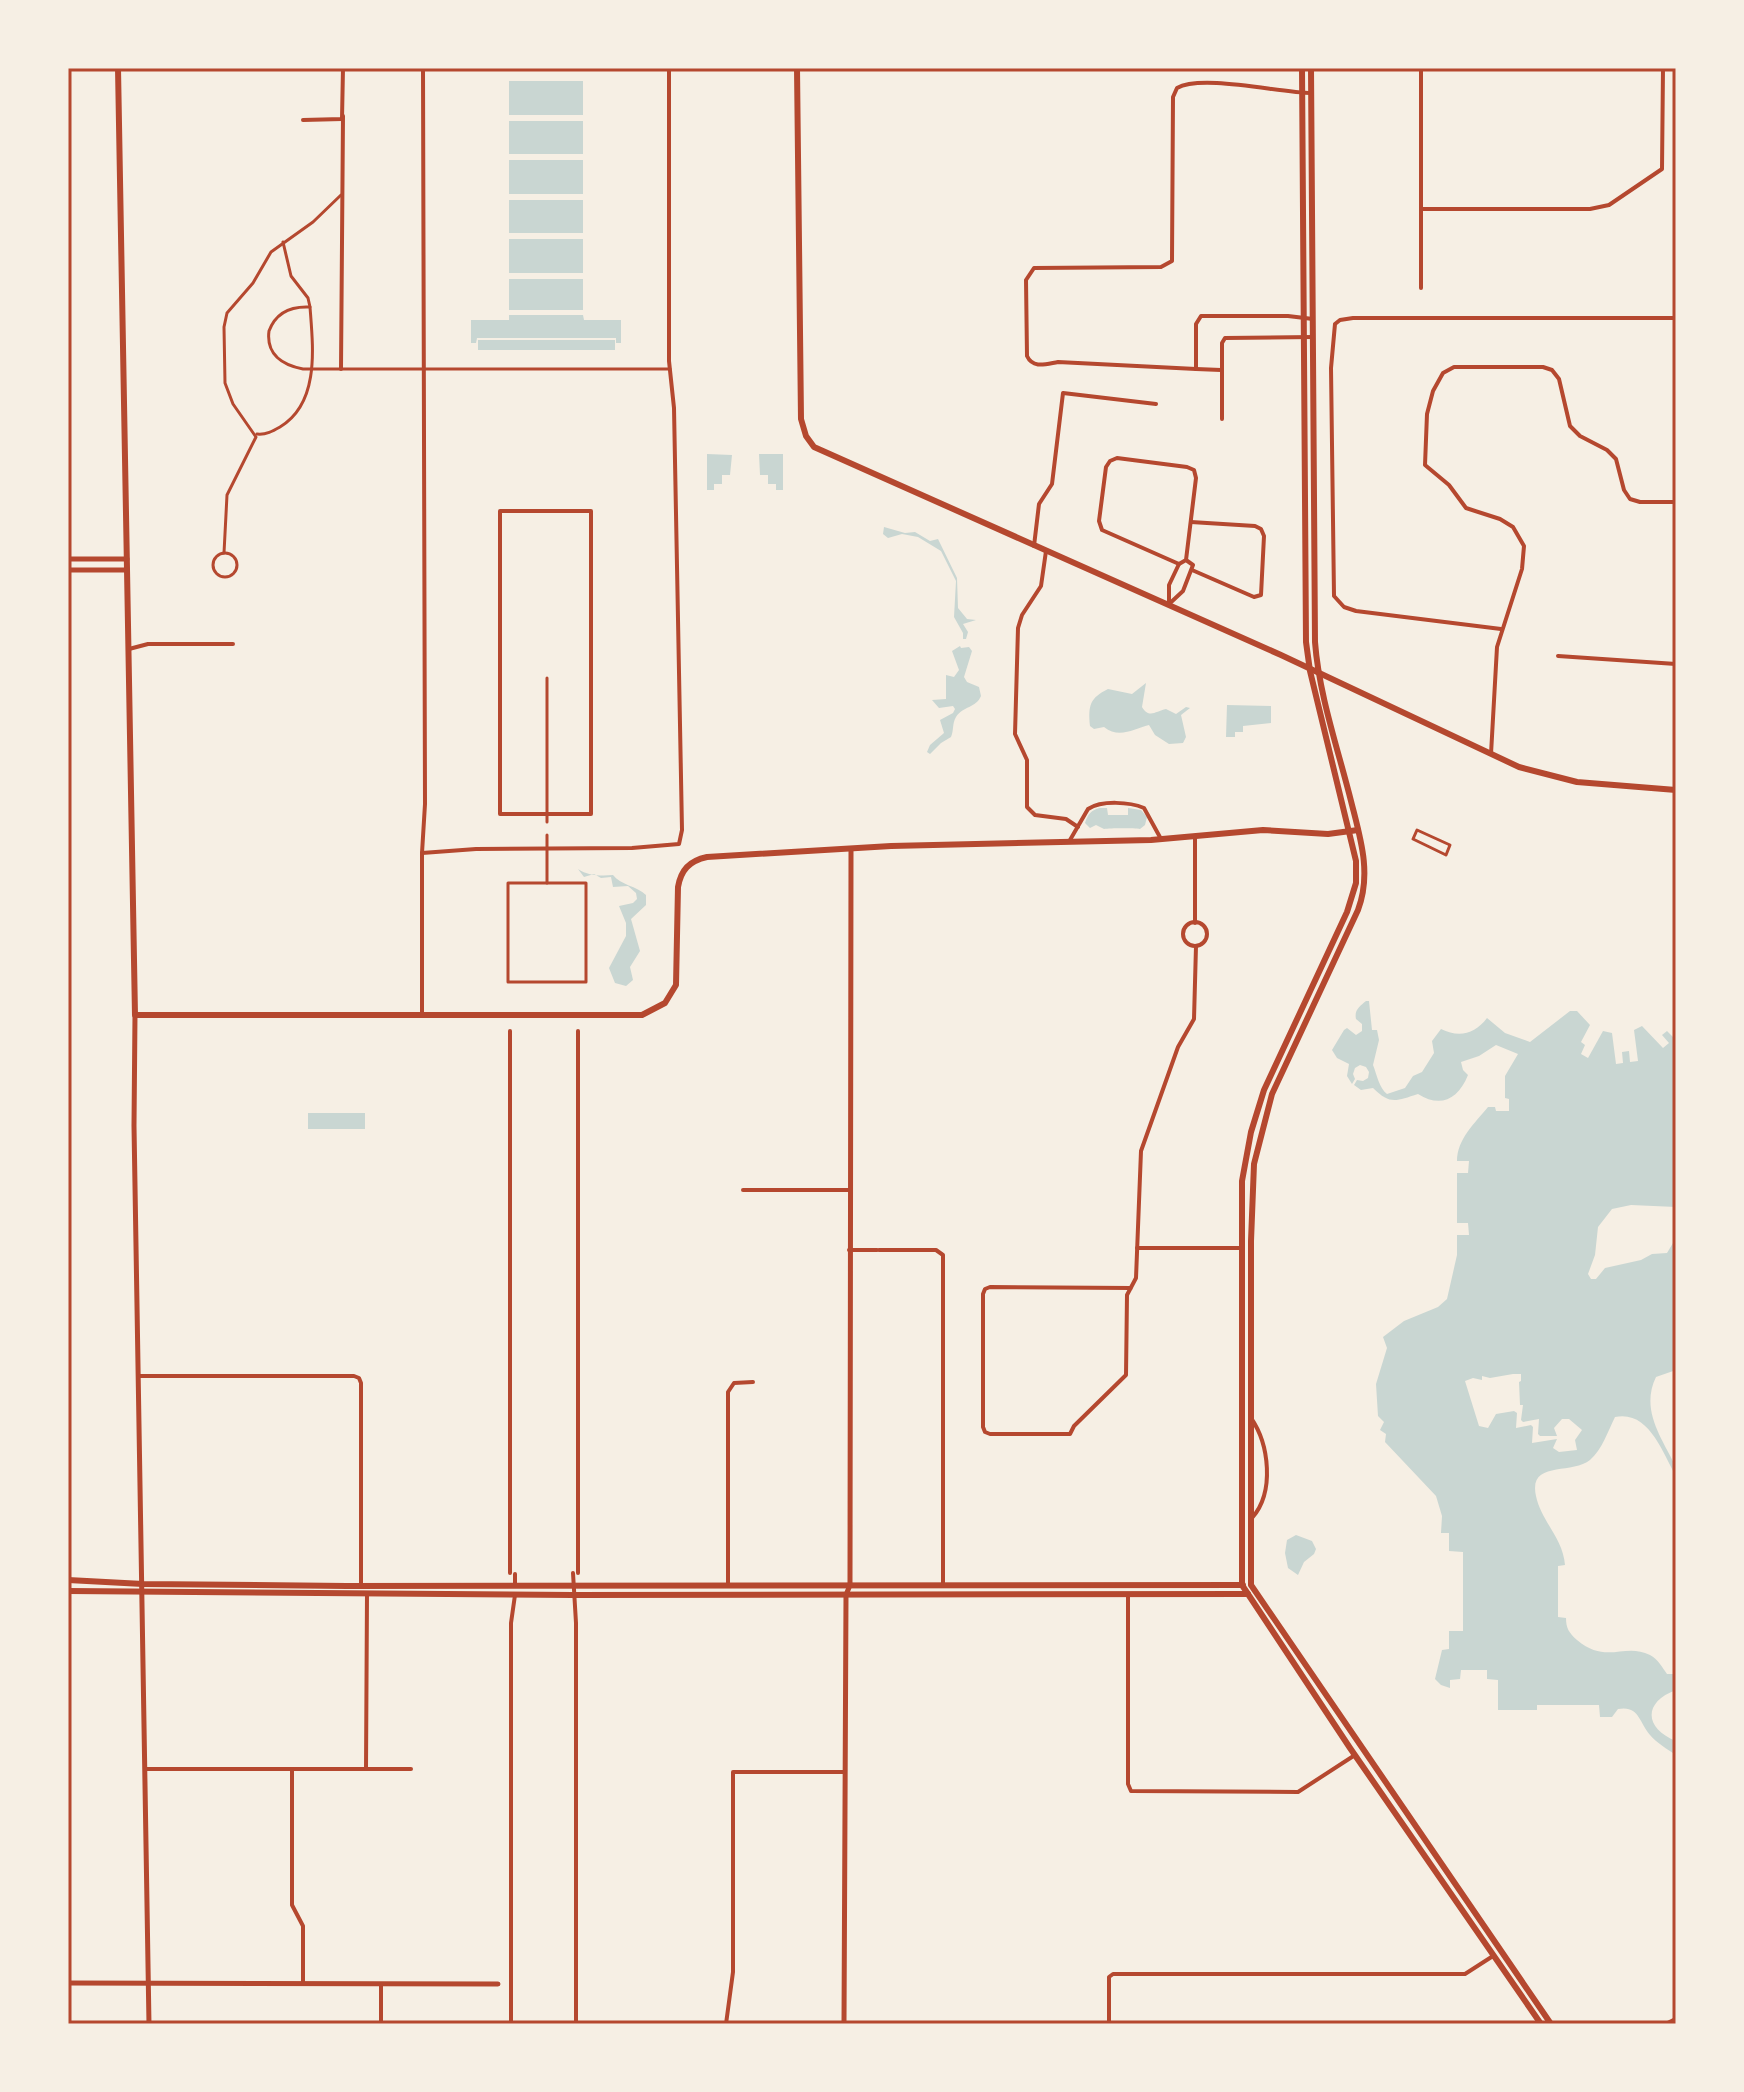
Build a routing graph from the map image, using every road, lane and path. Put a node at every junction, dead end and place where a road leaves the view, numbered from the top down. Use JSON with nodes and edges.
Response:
{"nodes":[{"id":1,"x":118,"y":68,"type":"edge"},
{"id":2,"x":343,"y":68,"type":"edge"},
{"id":3,"x":423,"y":68,"type":"edge"},
{"id":4,"x":669,"y":68,"type":"edge"},
{"id":5,"x":797,"y":68,"type":"edge"},
{"id":6,"x":1302,"y":68,"type":"edge"},
{"id":7,"x":1311,"y":68,"type":"edge"},
{"id":8,"x":1421,"y":68,"type":"edge"},
{"id":9,"x":1663,"y":68,"type":"edge"},
{"id":10,"x":1302,"y":93,"type":"junction"},
{"id":11,"x":1311,"y":93,"type":"junction"},
{"id":12,"x":343,"y":116,"type":"junction"},
{"id":13,"x":303,"y":120,"type":"dead end"},
{"id":14,"x":341,"y":195,"type":"junction"},
{"id":15,"x":1421,"y":209,"type":"junction"},
{"id":16,"x":283,"y":242,"type":"junction"},
{"id":17,"x":1421,"y":288,"type":"dead end"},
{"id":18,"x":310,"y":307,"type":"junction"},
{"id":19,"x":1676,"y":318,"type":"edge"},
{"id":20,"x":1304,"y":319,"type":"junction"},
{"id":21,"x":1313,"y":319,"type":"junction"},
{"id":22,"x":1304,"y":337,"type":"junction"},
{"id":23,"x":1313,"y":337,"type":"junction"},
{"id":24,"x":311,"y":369,"type":"junction"},
{"id":25,"x":341,"y":369,"type":"junction"},
{"id":26,"x":423,"y":369,"type":"junction"},
{"id":27,"x":670,"y":369,"type":"junction"},
{"id":28,"x":1196,"y":369,"type":"junction"},
{"id":29,"x":1222,"y":370,"type":"junction"},
{"id":30,"x":1156,"y":404,"type":"dead end"},
{"id":31,"x":1222,"y":419,"type":"dead end"},
{"id":32,"x":254,"y":432,"type":"junction"},
{"id":33,"x":262,"y":435,"type":"junction"},
{"id":34,"x":255,"y":439,"type":"junction"},
{"id":35,"x":1676,"y":502,"type":"edge"},
{"id":36,"x":1190,"y":522,"type":"junction"},
{"id":37,"x":1034,"y":546,"type":"junction"},
{"id":38,"x":1046,"y":551,"type":"junction"},
{"id":39,"x":224,"y":553,"type":"junction"},
{"id":40,"x":68,"y":559,"type":"edge"},
{"id":41,"x":127,"y":559,"type":"junction"},
{"id":42,"x":1186,"y":560,"type":"junction"},
{"id":43,"x":1179,"y":564,"type":"junction"},
{"id":44,"x":68,"y":570,"type":"edge"},
{"id":45,"x":127,"y":570,"type":"junction"},
{"id":46,"x":1192,"y":570,"type":"junction"},
{"id":47,"x":1168,"y":605,"type":"junction"},
{"id":48,"x":1501,"y":629,"type":"junction"},
{"id":49,"x":233,"y":644,"type":"dead end"},
{"id":50,"x":129,"y":649,"type":"dead end"},
{"id":51,"x":1558,"y":656,"type":"dead end"},
{"id":52,"x":1676,"y":664,"type":"edge"},
{"id":53,"x":1310,"y":669,"type":"junction"},
{"id":54,"x":1320,"y":674,"type":"junction"},
{"id":55,"x":547,"y":678,"type":"dead end"},
{"id":56,"x":1491,"y":754,"type":"junction"},
{"id":57,"x":1676,"y":790,"type":"edge"},
{"id":58,"x":547,"y":814,"type":"junction"},
{"id":59,"x":547,"y":822,"type":"dead end"},
{"id":60,"x":1078,"y":827,"type":"junction"},
{"id":61,"x":1358,"y":830,"type":"junction"},
{"id":62,"x":1350,"y":832,"type":"junction"},
{"id":63,"x":547,"y":835,"type":"dead end"},
{"id":64,"x":1195,"y":836,"type":"junction"},
{"id":65,"x":1161,"y":839,"type":"junction"},
{"id":66,"x":1413,"y":839,"type":"joint"},
{"id":67,"x":1070,"y":840,"type":"junction"},
{"id":68,"x":547,"y":849,"type":"junction"},
{"id":69,"x":851,"y":850,"type":"junction"},
{"id":70,"x":422,"y":853,"type":"junction"},
{"id":71,"x":547,"y":883,"type":"junction"},
{"id":72,"x":1195,"y":923,"type":"junction"},
{"id":73,"x":1196,"y":946,"type":"junction"},
{"id":74,"x":135,"y":1015,"type":"junction"},
{"id":75,"x":422,"y":1015,"type":"junction"},
{"id":76,"x":510,"y":1031,"type":"dead end"},
{"id":77,"x":578,"y":1031,"type":"dead end"},
{"id":78,"x":743,"y":1190,"type":"dead end"},
{"id":79,"x":850,"y":1190,"type":"junction"},
{"id":80,"x":1137,"y":1248,"type":"junction"},
{"id":81,"x":1241,"y":1248,"type":"junction"},
{"id":82,"x":849,"y":1250,"type":"junction"},
{"id":83,"x":1131,"y":1288,"type":"junction"},
{"id":84,"x":139,"y":1376,"type":"junction"},
{"id":85,"x":753,"y":1382,"type":"dead end"},
{"id":86,"x":1250,"y":1416,"type":"junction"},
{"id":87,"x":1251,"y":1519,"type":"junction"},
{"id":88,"x":68,"y":1580,"type":"edge"},
{"id":89,"x":143,"y":1584,"type":"junction"},
{"id":90,"x":728,"y":1585,"type":"junction"},
{"id":91,"x":850,"y":1585,"type":"junction"},
{"id":92,"x":1242,"y":1585,"type":"junction"},
{"id":93,"x":1251,"y":1585,"type":"junction"},
{"id":94,"x":361,"y":1586,"type":"junction"},
{"id":95,"x":515,"y":1586,"type":"junction"},
{"id":96,"x":573,"y":1586,"type":"junction"},
{"id":97,"x":943,"y":1586,"type":"junction"},
{"id":98,"x":68,"y":1591,"type":"edge"},
{"id":99,"x":144,"y":1593,"type":"junction"},
{"id":100,"x":367,"y":1594,"type":"junction"},
{"id":101,"x":1128,"y":1594,"type":"junction"},
{"id":102,"x":1249,"y":1594,"type":"junction"},
{"id":103,"x":1259,"y":1594,"type":"junction"},
{"id":104,"x":515,"y":1595,"type":"junction"},
{"id":105,"x":573,"y":1595,"type":"junction"},
{"id":106,"x":846,"y":1595,"type":"junction"},
{"id":107,"x":1355,"y":1755,"type":"junction"},
{"id":108,"x":146,"y":1769,"type":"junction"},
{"id":109,"x":292,"y":1769,"type":"junction"},
{"id":110,"x":366,"y":1769,"type":"junction"},
{"id":111,"x":411,"y":1769,"type":"dead end"},
{"id":112,"x":844,"y":1772,"type":"junction"},
{"id":113,"x":1493,"y":1955,"type":"junction"},
{"id":114,"x":68,"y":1983,"type":"edge"},
{"id":115,"x":149,"y":1984,"type":"junction"},
{"id":116,"x":303,"y":1984,"type":"junction"},
{"id":117,"x":381,"y":1984,"type":"junction"},
{"id":118,"x":498,"y":1984,"type":"dead end"},
{"id":119,"x":1676,"y":2020,"type":"edge"},
{"id":120,"x":149,"y":2024,"type":"edge"},
{"id":121,"x":381,"y":2024,"type":"edge"},
{"id":122,"x":511,"y":2024,"type":"edge"},
{"id":123,"x":576,"y":2024,"type":"edge"},
{"id":124,"x":726,"y":2024,"type":"edge"},
{"id":125,"x":844,"y":2024,"type":"edge"},
{"id":126,"x":1109,"y":2024,"type":"edge"},
{"id":127,"x":1541,"y":2024,"type":"edge"},
{"id":128,"x":1551,"y":2024,"type":"edge"},
{"id":129,"x":1668,"y":2024,"type":"edge"}],
"edges":[{"from":1,"to":41,"type":"main road"},
{"from":2,"to":12,"type":"street"},
{"from":3,"to":26,"type":"street"},
{"from":4,"to":27,"type":"street"},
{"from":5,"to":37,"type":"main road"},
{"from":6,"to":10,"type":"main road"},
{"from":7,"to":11,"type":"main road"},
{"from":8,"to":15,"type":"street"},
{"from":9,"to":15,"type":"street"},
{"from":10,"to":11,"type":"street"},
{"from":10,"to":20,"type":"main road"},
{"from":10,"to":28,"type":"street"},
{"from":11,"to":21,"type":"main road"},
{"from":12,"to":13,"type":"street"},
{"from":12,"to":14,"type":"street"},
{"from":14,"to":16,"type":"street"},
{"from":14,"to":25,"type":"street"},
{"from":15,"to":17,"type":"street"},
{"from":16,"to":18,"type":"street"},
{"from":16,"to":32,"type":"street"},
{"from":18,"to":24,"type":"street"},
{"from":18,"to":24,"type":"street"},
{"from":19,"to":48,"type":"street"},
{"from":20,"to":21,"type":"street"},
{"from":20,"to":22,"type":"main road"},
{"from":20,"to":28,"type":"street"},
{"from":21,"to":23,"type":"main road"},
{"from":22,"to":23,"type":"street"},
{"from":22,"to":29,"type":"street"},
{"from":22,"to":53,"type":"main road"},
{"from":23,"to":54,"type":"main road"},
{"from":24,"to":25,"type":"street"},
{"from":24,"to":33,"type":"street"},
{"from":25,"to":26,"type":"street"},
{"from":26,"to":27,"type":"street"},
{"from":26,"to":70,"type":"street"},
{"from":27,"to":68,"type":"street"},
{"from":28,"to":29,"type":"street"},
{"from":29,"to":31,"type":"street"},
{"from":30,"to":37,"type":"street"},
{"from":32,"to":33,"type":"street"},
{"from":32,"to":34,"type":"street"},
{"from":33,"to":34,"type":"street"},
{"from":34,"to":39,"type":"street"},
{"from":35,"to":48,"type":"street"},
{"from":36,"to":42,"type":"street"},
{"from":36,"to":43,"type":"street"},
{"from":36,"to":46,"type":"street"},
{"from":37,"to":38,"type":"main road"},
{"from":38,"to":47,"type":"main road"},
{"from":38,"to":60,"type":"street"},
{"from":39,"to":39,"type":"street"},
{"from":40,"to":41,"type":"street"},
{"from":41,"to":45,"type":"main road"},
{"from":42,"to":43,"type":"street"},
{"from":42,"to":46,"type":"street"},
{"from":43,"to":47,"type":"street"},
{"from":44,"to":45,"type":"street"},
{"from":45,"to":74,"type":"main road"},
{"from":46,"to":47,"type":"street"},
{"from":47,"to":53,"type":"main road"},
{"from":48,"to":56,"type":"street"},
{"from":49,"to":50,"type":"street"},
{"from":51,"to":52,"type":"street"},
{"from":53,"to":54,"type":"main road"},
{"from":53,"to":62,"type":"main road"},
{"from":54,"to":56,"type":"main road"},
{"from":54,"to":61,"type":"main road"},
{"from":55,"to":58,"type":"street"},
{"from":56,"to":57,"type":"main road"},
{"from":58,"to":58,"type":"street"},
{"from":58,"to":59,"type":"street"},
{"from":60,"to":65,"type":"street"},
{"from":60,"to":67,"type":"street"},
{"from":61,"to":62,"type":"main road"},
{"from":61,"to":86,"type":"main road"},
{"from":62,"to":64,"type":"main road"},
{"from":62,"to":81,"type":"main road"},
{"from":63,"to":68,"type":"street"},
{"from":64,"to":65,"type":"main road"},
{"from":64,"to":72,"type":"street"},
{"from":65,"to":67,"type":"main road"},
{"from":66,"to":66,"type":"street"},
{"from":67,"to":69,"type":"main road"},
{"from":68,"to":70,"type":"street"},
{"from":68,"to":71,"type":"street"},
{"from":69,"to":75,"type":"main road"},
{"from":69,"to":79,"type":"street"},
{"from":70,"to":75,"type":"street"},
{"from":71,"to":71,"type":"street"},
{"from":72,"to":73,"type":"street"},
{"from":72,"to":73,"type":"street"},
{"from":73,"to":80,"type":"street"},
{"from":74,"to":75,"type":"main road"},
{"from":74,"to":84,"type":"street"},
{"from":76,"to":95,"type":"street"},
{"from":77,"to":96,"type":"street"},
{"from":78,"to":79,"type":"street"},
{"from":79,"to":82,"type":"street"},
{"from":80,"to":81,"type":"street"},
{"from":80,"to":83,"type":"street"},
{"from":81,"to":92,"type":"main road"},
{"from":82,"to":91,"type":"street"},
{"from":82,"to":97,"type":"street"},
{"from":83,"to":83,"type":"street"},
{"from":84,"to":89,"type":"street"},
{"from":84,"to":94,"type":"street"},
{"from":85,"to":90,"type":"street"},
{"from":86,"to":87,"type":"main road"},
{"from":86,"to":87,"type":"street"},
{"from":87,"to":93,"type":"main road"},
{"from":88,"to":89,"type":"main road"},
{"from":89,"to":94,"type":"main road"},
{"from":89,"to":99,"type":"street"},
{"from":90,"to":91,"type":"main road"},
{"from":90,"to":96,"type":"main road"},
{"from":91,"to":97,"type":"main road"},
{"from":91,"to":106,"type":"street"},
{"from":92,"to":93,"type":"main road"},
{"from":92,"to":97,"type":"main road"},
{"from":92,"to":102,"type":"main road"},
{"from":93,"to":103,"type":"main road"},
{"from":94,"to":95,"type":"main road"},
{"from":95,"to":96,"type":"main road"},
{"from":95,"to":104,"type":"street"},
{"from":96,"to":105,"type":"street"},
{"from":98,"to":99,"type":"main road"},
{"from":99,"to":100,"type":"main road"},
{"from":99,"to":108,"type":"street"},
{"from":100,"to":104,"type":"main road"},
{"from":100,"to":110,"type":"street"},
{"from":101,"to":102,"type":"main road"},
{"from":101,"to":106,"type":"main road"},
{"from":101,"to":107,"type":"street"},
{"from":102,"to":103,"type":"main road"},
{"from":102,"to":107,"type":"main road"},
{"from":103,"to":128,"type":"main road"},
{"from":104,"to":105,"type":"main road"},
{"from":104,"to":122,"type":"street"},
{"from":105,"to":106,"type":"main road"},
{"from":105,"to":123,"type":"street"},
{"from":106,"to":112,"type":"street"},
{"from":107,"to":113,"type":"main road"},
{"from":108,"to":109,"type":"street"},
{"from":108,"to":115,"type":"street"},
{"from":109,"to":110,"type":"street"},
{"from":109,"to":116,"type":"street"},
{"from":110,"to":111,"type":"street"},
{"from":112,"to":124,"type":"street"},
{"from":112,"to":125,"type":"street"},
{"from":113,"to":126,"type":"street"},
{"from":113,"to":127,"type":"main road"},
{"from":114,"to":115,"type":"street"},
{"from":115,"to":116,"type":"street"},
{"from":115,"to":120,"type":"street"},
{"from":116,"to":117,"type":"street"},
{"from":117,"to":118,"type":"street"},
{"from":117,"to":121,"type":"street"},
{"from":119,"to":129,"type":"main road"}]}
